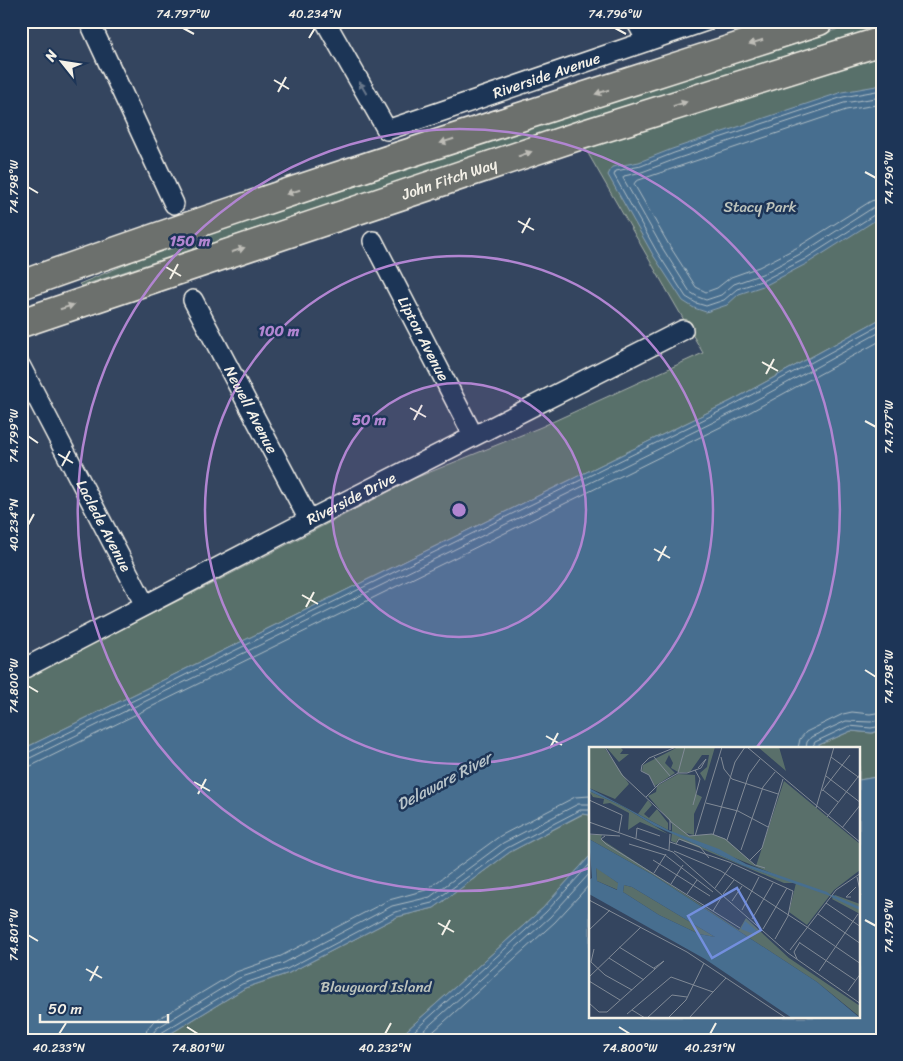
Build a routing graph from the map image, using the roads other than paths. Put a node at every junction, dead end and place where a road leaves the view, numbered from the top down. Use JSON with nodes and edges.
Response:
{"nodes":[{"id":1,"x":89,"y":21,"type":"edge"},
{"id":2,"x":324,"y":21,"type":"edge"},
{"id":3,"x":636,"y":21,"type":"edge"},
{"id":4,"x":706,"y":21,"type":"edge"},
{"id":5,"x":819,"y":21,"type":"edge"},
{"id":6,"x":647,"y":41,"type":"junction"},
{"id":7,"x":882,"y":41,"type":"edge"},
{"id":8,"x":174,"y":204,"type":"dead end"},
{"id":9,"x":373,"y":241,"type":"dead end"},
{"id":10,"x":21,"y":285,"type":"edge"},
{"id":11,"x":193,"y":300,"type":"dead end"},
{"id":12,"x":21,"y":323,"type":"edge"},
{"id":13,"x":684,"y":330,"type":"dead end"},
{"id":14,"x":21,"y":367,"type":"edge"},
{"id":15,"x":473,"y":435,"type":"junction"},
{"id":16,"x":309,"y":520,"type":"junction"},
{"id":17,"x":145,"y":605,"type":"junction"},
{"id":18,"x":21,"y":670,"type":"edge"}],
"edges":[{"from":1,"to":8,"type":"street"},
{"from":6,"to":2,"type":"street","name":"Riverside Avenue","one_way":true},
{"from":3,"to":6,"type":"street"},
{"from":4,"to":6,"type":"street","name":"Riverside Avenue"},
{"from":5,"to":10,"type":"highway","one_way":true},
{"from":12,"to":7,"type":"highway","name":"John Fitch Way","one_way":true},
{"from":9,"to":15,"type":"street","name":"Lipton Avenue"},
{"from":11,"to":16,"type":"street","name":"Newell Avenue"},
{"from":13,"to":15,"type":"street","name":"Riverside Drive"},
{"from":14,"to":17,"type":"street","name":"Laclede Avenue"},
{"from":15,"to":16,"type":"street","name":"Riverside Drive"},
{"from":16,"to":17,"type":"street","name":"Riverside Drive"},
{"from":17,"to":18,"type":"street","name":"Riverside Drive"}]}
